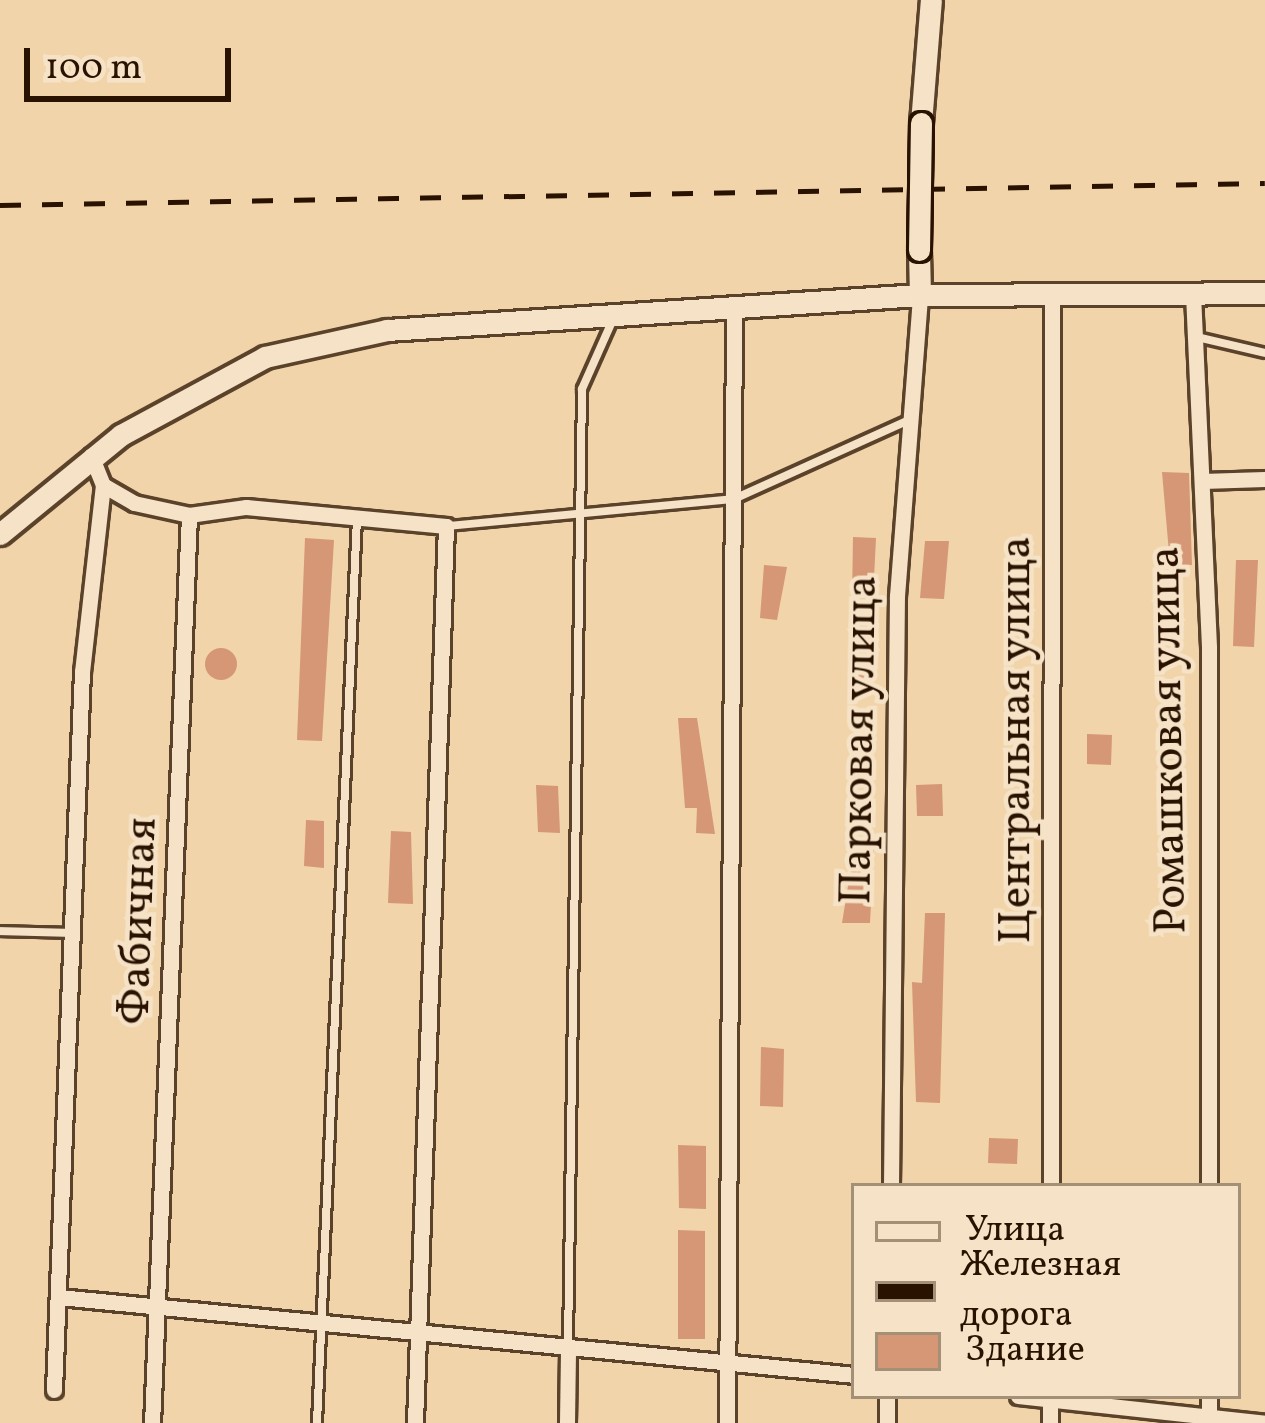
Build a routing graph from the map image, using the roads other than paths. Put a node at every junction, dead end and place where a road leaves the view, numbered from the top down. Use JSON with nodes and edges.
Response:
{"nodes":[{"id":1,"x":931,"y":0,"type":"edge"},
{"id":2,"x":1265,"y":293,"type":"edge"},
{"id":3,"x":1193,"y":294,"type":"junction"},
{"id":4,"x":920,"y":295,"type":"junction"},
{"id":5,"x":1052,"y":295,"type":"junction"},
{"id":6,"x":734,"y":309,"type":"junction"},
{"id":7,"x":615,"y":315,"type":"junction"},
{"id":8,"x":1195,"y":337,"type":"junction"},
{"id":9,"x":1265,"y":353,"type":"edge"},
{"id":10,"x":909,"y":420,"type":"junction"},
{"id":11,"x":92,"y":455,"type":"junction"},
{"id":12,"x":1265,"y":479,"type":"edge"},
{"id":13,"x":1202,"y":481,"type":"junction"},
{"id":14,"x":104,"y":485,"type":"junction"},
{"id":15,"x":734,"y":499,"type":"junction"},
{"id":16,"x":189,"y":514,"type":"junction"},
{"id":17,"x":580,"y":515,"type":"junction"},
{"id":18,"x":357,"y":516,"type":"junction"},
{"id":19,"x":446,"y":526,"type":"junction"},
{"id":20,"x":0,"y":534,"type":"edge"},
{"id":21,"x":0,"y":931,"type":"edge"},
{"id":22,"x":74,"y":933,"type":"junction"},
{"id":23,"x":891,"y":1183,"type":"edge"},
{"id":24,"x":1051,"y":1183,"type":"edge"},
{"id":25,"x":1209,"y":1183,"type":"edge"},
{"id":26,"x":59,"y":1297,"type":"junction"},
{"id":27,"x":158,"y":1307,"type":"junction"},
{"id":28,"x":320,"y":1323,"type":"junction"},
{"id":29,"x":418,"y":1331,"type":"junction"},
{"id":30,"x":568,"y":1347,"type":"junction"},
{"id":31,"x":728,"y":1361,"type":"junction"},
{"id":32,"x":851,"y":1375,"type":"edge"},
{"id":33,"x":54,"y":1390,"type":"dead end"},
{"id":34,"x":1057,"y":1399,"type":"edge"},
{"id":35,"x":1209,"y":1420,"type":"edge"},
{"id":36,"x":152,"y":1423,"type":"edge"},
{"id":37,"x":317,"y":1423,"type":"edge"},
{"id":38,"x":415,"y":1423,"type":"edge"},
{"id":39,"x":567,"y":1423,"type":"edge"},
{"id":40,"x":727,"y":1423,"type":"edge"},
{"id":41,"x":1264,"y":1423,"type":"edge"}],
"edges":[{"from":1,"to":4,"type":"street","bridge":true},
{"from":2,"to":3,"type":"street"},
{"from":3,"to":5,"type":"street"},
{"from":3,"to":8,"type":"street","name":"Ромашковая улица"},
{"from":4,"to":5,"type":"street"},
{"from":4,"to":6,"type":"street"},
{"from":4,"to":10,"type":"street","name":"Парковая улица"},
{"from":5,"to":24,"type":"street","name":"Центральная улица"},
{"from":6,"to":7,"type":"street"},
{"from":6,"to":15,"type":"street"},
{"from":7,"to":11,"type":"street"},
{"from":7,"to":17,"type":"lane"},
{"from":8,"to":9,"type":"lane"},
{"from":8,"to":13,"type":"street","name":"Ромашковая улица"},
{"from":10,"to":15,"type":"lane"},
{"from":10,"to":23,"type":"street","name":"Парковая улица"},
{"from":11,"to":14,"type":"street"},
{"from":11,"to":20,"type":"street"},
{"from":12,"to":13,"type":"street"},
{"from":13,"to":25,"type":"street","name":"Ромашковая улица"},
{"from":14,"to":16,"type":"street"},
{"from":14,"to":22,"type":"street"},
{"from":15,"to":17,"type":"lane"},
{"from":15,"to":31,"type":"street"},
{"from":16,"to":18,"type":"street"},
{"from":16,"to":27,"type":"street","name":"Фабичная"},
{"from":17,"to":19,"type":"lane"},
{"from":17,"to":30,"type":"lane"},
{"from":18,"to":19,"type":"street"},
{"from":18,"to":28,"type":"lane"},
{"from":19,"to":29,"type":"street"},
{"from":21,"to":22,"type":"lane"},
{"from":22,"to":26,"type":"street"},
{"from":26,"to":27,"type":"street"},
{"from":26,"to":33,"type":"street"},
{"from":27,"to":28,"type":"street"},
{"from":27,"to":36,"type":"street","name":"Фабичная"},
{"from":28,"to":29,"type":"street"},
{"from":28,"to":37,"type":"lane"},
{"from":29,"to":30,"type":"street"},
{"from":29,"to":38,"type":"street"},
{"from":30,"to":31,"type":"street"},
{"from":30,"to":39,"type":"street"},
{"from":31,"to":32,"type":"street"},
{"from":31,"to":40,"type":"street"},
{"from":34,"to":35,"type":"street"},
{"from":35,"to":41,"type":"street"}]}
